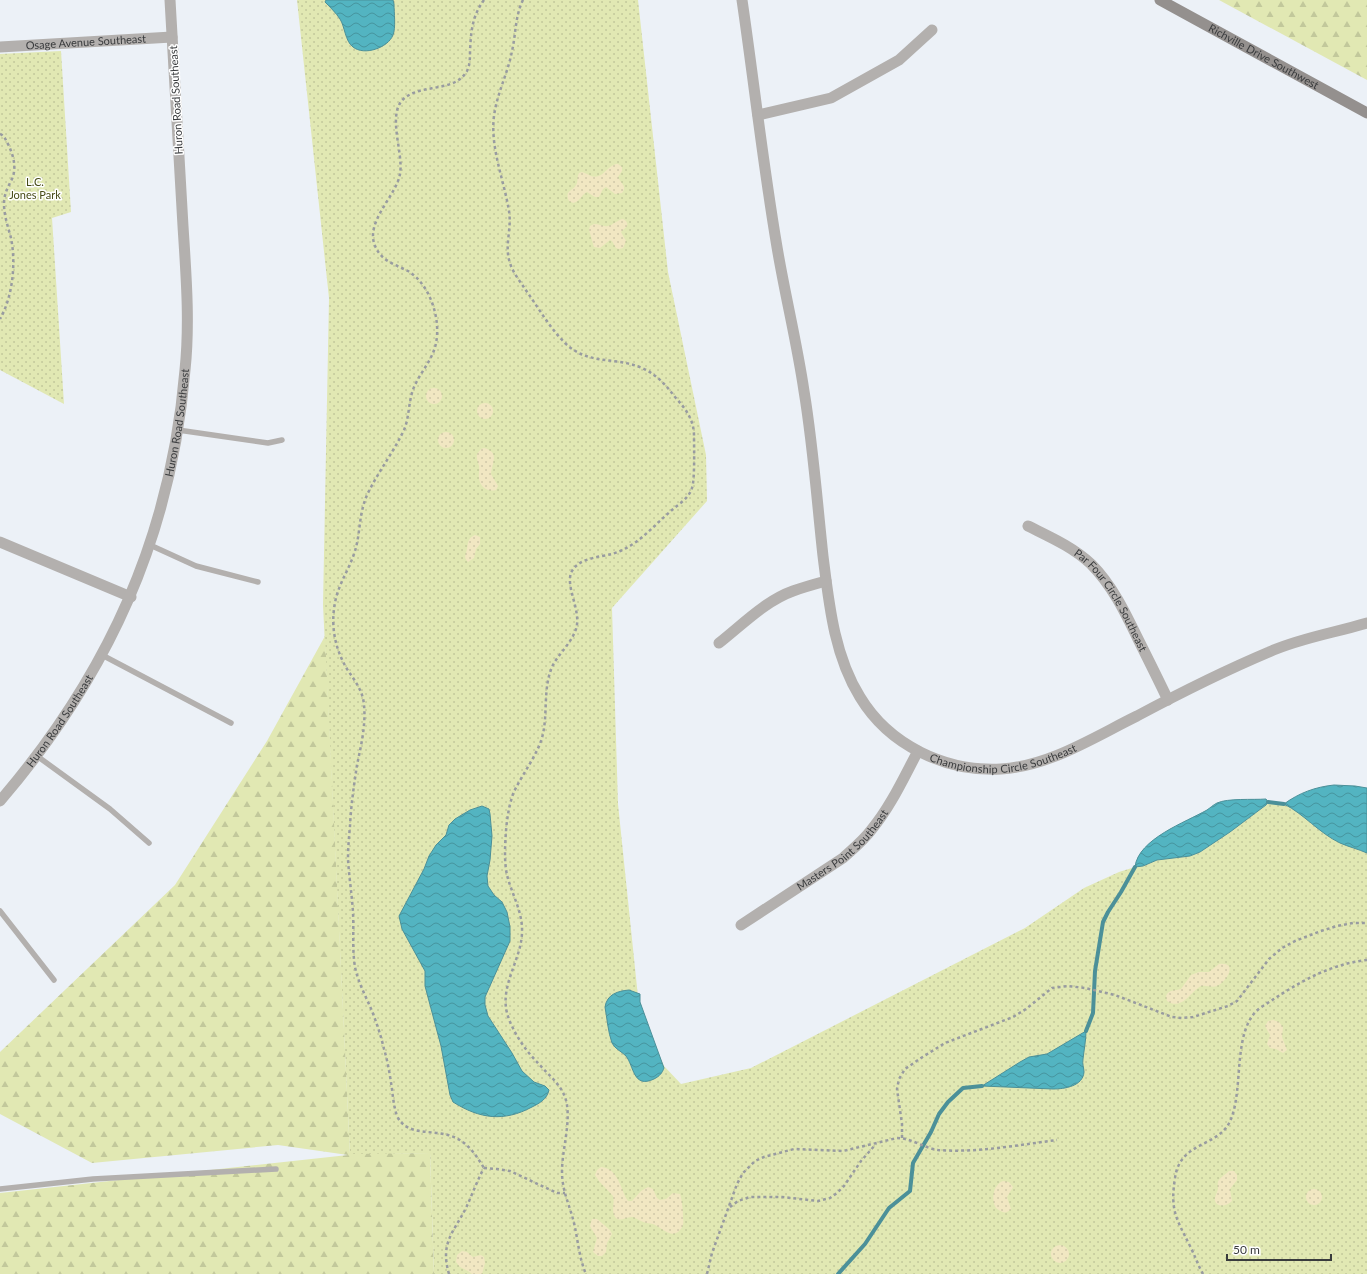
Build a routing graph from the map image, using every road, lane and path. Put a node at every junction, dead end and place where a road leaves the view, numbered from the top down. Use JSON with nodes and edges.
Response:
{"nodes":[{"id":1,"x":170,"y":0,"type":"edge"},
{"id":2,"x":484,"y":0,"type":"edge"},
{"id":3,"x":523,"y":0,"type":"edge"},
{"id":4,"x":742,"y":0,"type":"edge"},
{"id":5,"x":1160,"y":0,"type":"edge"},
{"id":6,"x":932,"y":30,"type":"dead end"},
{"id":7,"x":172,"y":37,"type":"junction"},
{"id":8,"x":0,"y":47,"type":"edge"},
{"id":9,"x":1367,"y":113,"type":"edge"},
{"id":10,"x":758,"y":115,"type":"junction"},
{"id":11,"x":0,"y":134,"type":"edge"},
{"id":12,"x":0,"y":319,"type":"edge"},
{"id":13,"x":178,"y":430,"type":"junction"},
{"id":14,"x":282,"y":440,"type":"dead end"},
{"id":15,"x":1028,"y":526,"type":"dead end"},
{"id":16,"x":0,"y":542,"type":"edge"},
{"id":17,"x":150,"y":545,"type":"junction"},
{"id":18,"x":826,"y":581,"type":"junction"},
{"id":19,"x":258,"y":582,"type":"dead end"},
{"id":20,"x":131,"y":597,"type":"junction"},
{"id":21,"x":1367,"y":623,"type":"edge"},
{"id":22,"x":719,"y":643,"type":"dead end"},
{"id":23,"x":102,"y":655,"type":"junction"},
{"id":24,"x":1168,"y":700,"type":"junction"},
{"id":25,"x":231,"y":723,"type":"dead end"},
{"id":26,"x":918,"y":751,"type":"junction"},
{"id":27,"x":37,"y":756,"type":"junction"},
{"id":28,"x":0,"y":801,"type":"edge"},
{"id":29,"x":149,"y":843,"type":"dead end"},
{"id":30,"x":0,"y":911,"type":"edge"},
{"id":31,"x":1367,"y":923,"type":"edge"},
{"id":32,"x":741,"y":925,"type":"dead end"},
{"id":33,"x":1367,"y":960,"type":"edge"},
{"id":34,"x":54,"y":980,"type":"dead end"},
{"id":35,"x":902,"y":1138,"type":"junction"},
{"id":36,"x":1057,"y":1140,"type":"dead end"},
{"id":37,"x":877,"y":1143,"type":"junction"},
{"id":38,"x":484,"y":1168,"type":"junction"},
{"id":39,"x":276,"y":1169,"type":"dead end"},
{"id":40,"x":0,"y":1189,"type":"edge"},
{"id":41,"x":565,"y":1193,"type":"junction"},
{"id":42,"x":729,"y":1207,"type":"junction"},
{"id":43,"x":449,"y":1274,"type":"edge"},
{"id":44,"x":586,"y":1274,"type":"edge"},
{"id":45,"x":707,"y":1274,"type":"edge"},
{"id":46,"x":1203,"y":1274,"type":"edge"}],
"edges":[{"from":1,"to":7,"type":"street","name":"Huron Road Southeast"},
{"from":2,"to":38,"type":"path"},
{"from":3,"to":41,"type":"path"},
{"from":4,"to":10,"type":"street","name":"Championship Circle Southeast"},
{"from":5,"to":9,"type":"main road","name":"Richville Drive Southwest"},
{"from":6,"to":10,"type":"street"},
{"from":7,"to":8,"type":"street","name":"Osage Avenue Southeast"},
{"from":7,"to":13,"type":"street","name":"Huron Road Southeast"},
{"from":10,"to":18,"type":"street","name":"Championship Circle Southeast"},
{"from":11,"to":12,"type":"path"},
{"from":13,"to":14,"type":"lane"},
{"from":13,"to":17,"type":"street","name":"Huron Road Southeast"},
{"from":15,"to":24,"type":"street","name":"Par Four Circle Southeast"},
{"from":16,"to":20,"type":"street"},
{"from":17,"to":19,"type":"lane"},
{"from":17,"to":20,"type":"street","name":"Huron Road Southeast"},
{"from":18,"to":22,"type":"street"},
{"from":18,"to":26,"type":"street","name":"Championship Circle Southeast"},
{"from":20,"to":23,"type":"street","name":"Huron Road Southeast"},
{"from":21,"to":24,"type":"street","name":"Championship Circle Southeast"},
{"from":23,"to":25,"type":"lane"},
{"from":23,"to":27,"type":"street","name":"Huron Road Southeast"},
{"from":24,"to":26,"type":"street","name":"Championship Circle Southeast"},
{"from":26,"to":32,"type":"street","name":"Masters Point Southeast"},
{"from":27,"to":28,"type":"street","name":"Huron Road Southeast"},
{"from":27,"to":29,"type":"lane"},
{"from":30,"to":34,"type":"lane"},
{"from":31,"to":35,"type":"path"},
{"from":33,"to":46,"type":"path"},
{"from":35,"to":36,"type":"path"},
{"from":35,"to":37,"type":"path"},
{"from":37,"to":42,"type":"path"},
{"from":37,"to":42,"type":"path"},
{"from":38,"to":41,"type":"path"},
{"from":38,"to":43,"type":"path"},
{"from":39,"to":40,"type":"lane"},
{"from":41,"to":44,"type":"path"},
{"from":42,"to":45,"type":"path"}]}
